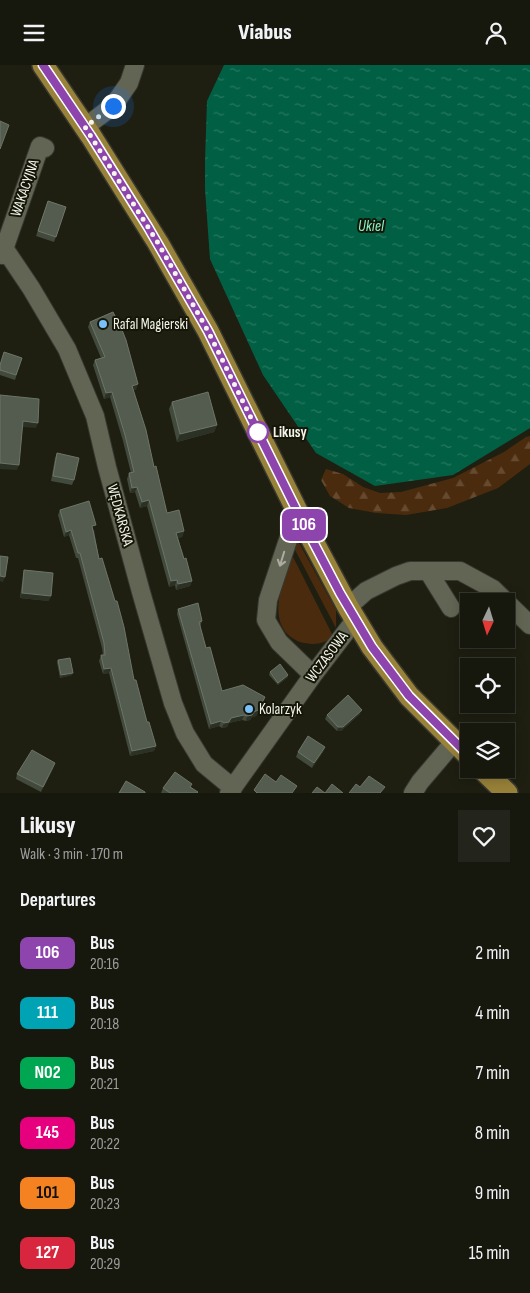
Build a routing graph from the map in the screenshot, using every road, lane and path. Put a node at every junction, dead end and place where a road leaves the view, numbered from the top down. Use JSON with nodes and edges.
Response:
{"nodes":[{"id":1,"x":43,"y":65,"type":"edge"},
{"id":2,"x":134,"y":65,"type":"edge"},
{"id":3,"x":85,"y":127,"type":"junction"},
{"id":4,"x":45,"y":148,"type":"dead end"},
{"id":5,"x":1,"y":251,"type":"edge"},
{"id":6,"x":298,"y":513,"type":"junction"},
{"id":7,"x":428,"y":571,"type":"junction"},
{"id":8,"x":451,"y":608,"type":"dead end"},
{"id":9,"x":352,"y":613,"type":"junction"},
{"id":10,"x":530,"y":625,"type":"edge"},
{"id":11,"x":314,"y":675,"type":"junction"},
{"id":12,"x":460,"y":748,"type":"edge"},
{"id":13,"x":460,"y":750,"type":"edge"},
{"id":14,"x":491,"y":778,"type":"edge"},
{"id":15,"x":231,"y":791,"type":"edge"},
{"id":16,"x":413,"y":793,"type":"edge"},
{"id":17,"x":507,"y":793,"type":"edge"}],
"edges":[{"from":1,"to":3,"type":"main road"},
{"from":2,"to":3,"type":"street"},
{"from":3,"to":6,"type":"main road"},
{"from":4,"to":5,"type":"street","name":"WAKACYJNA"},
{"from":5,"to":15,"type":"street","name":"WĘDKARSKA"},
{"from":6,"to":9,"type":"main road"},
{"from":6,"to":11,"type":"street","one_way":true},
{"from":7,"to":8,"type":"street"},
{"from":7,"to":9,"type":"street","name":"WCZASOWA"},
{"from":7,"to":10,"type":"street","name":"WCZASOWA"},
{"from":9,"to":11,"type":"street","name":"WCZASOWA"},
{"from":9,"to":12,"type":"main road"},
{"from":11,"to":15,"type":"street","name":"WCZASOWA"},
{"from":13,"to":16,"type":"street"},
{"from":14,"to":17,"type":"main road"}]}
